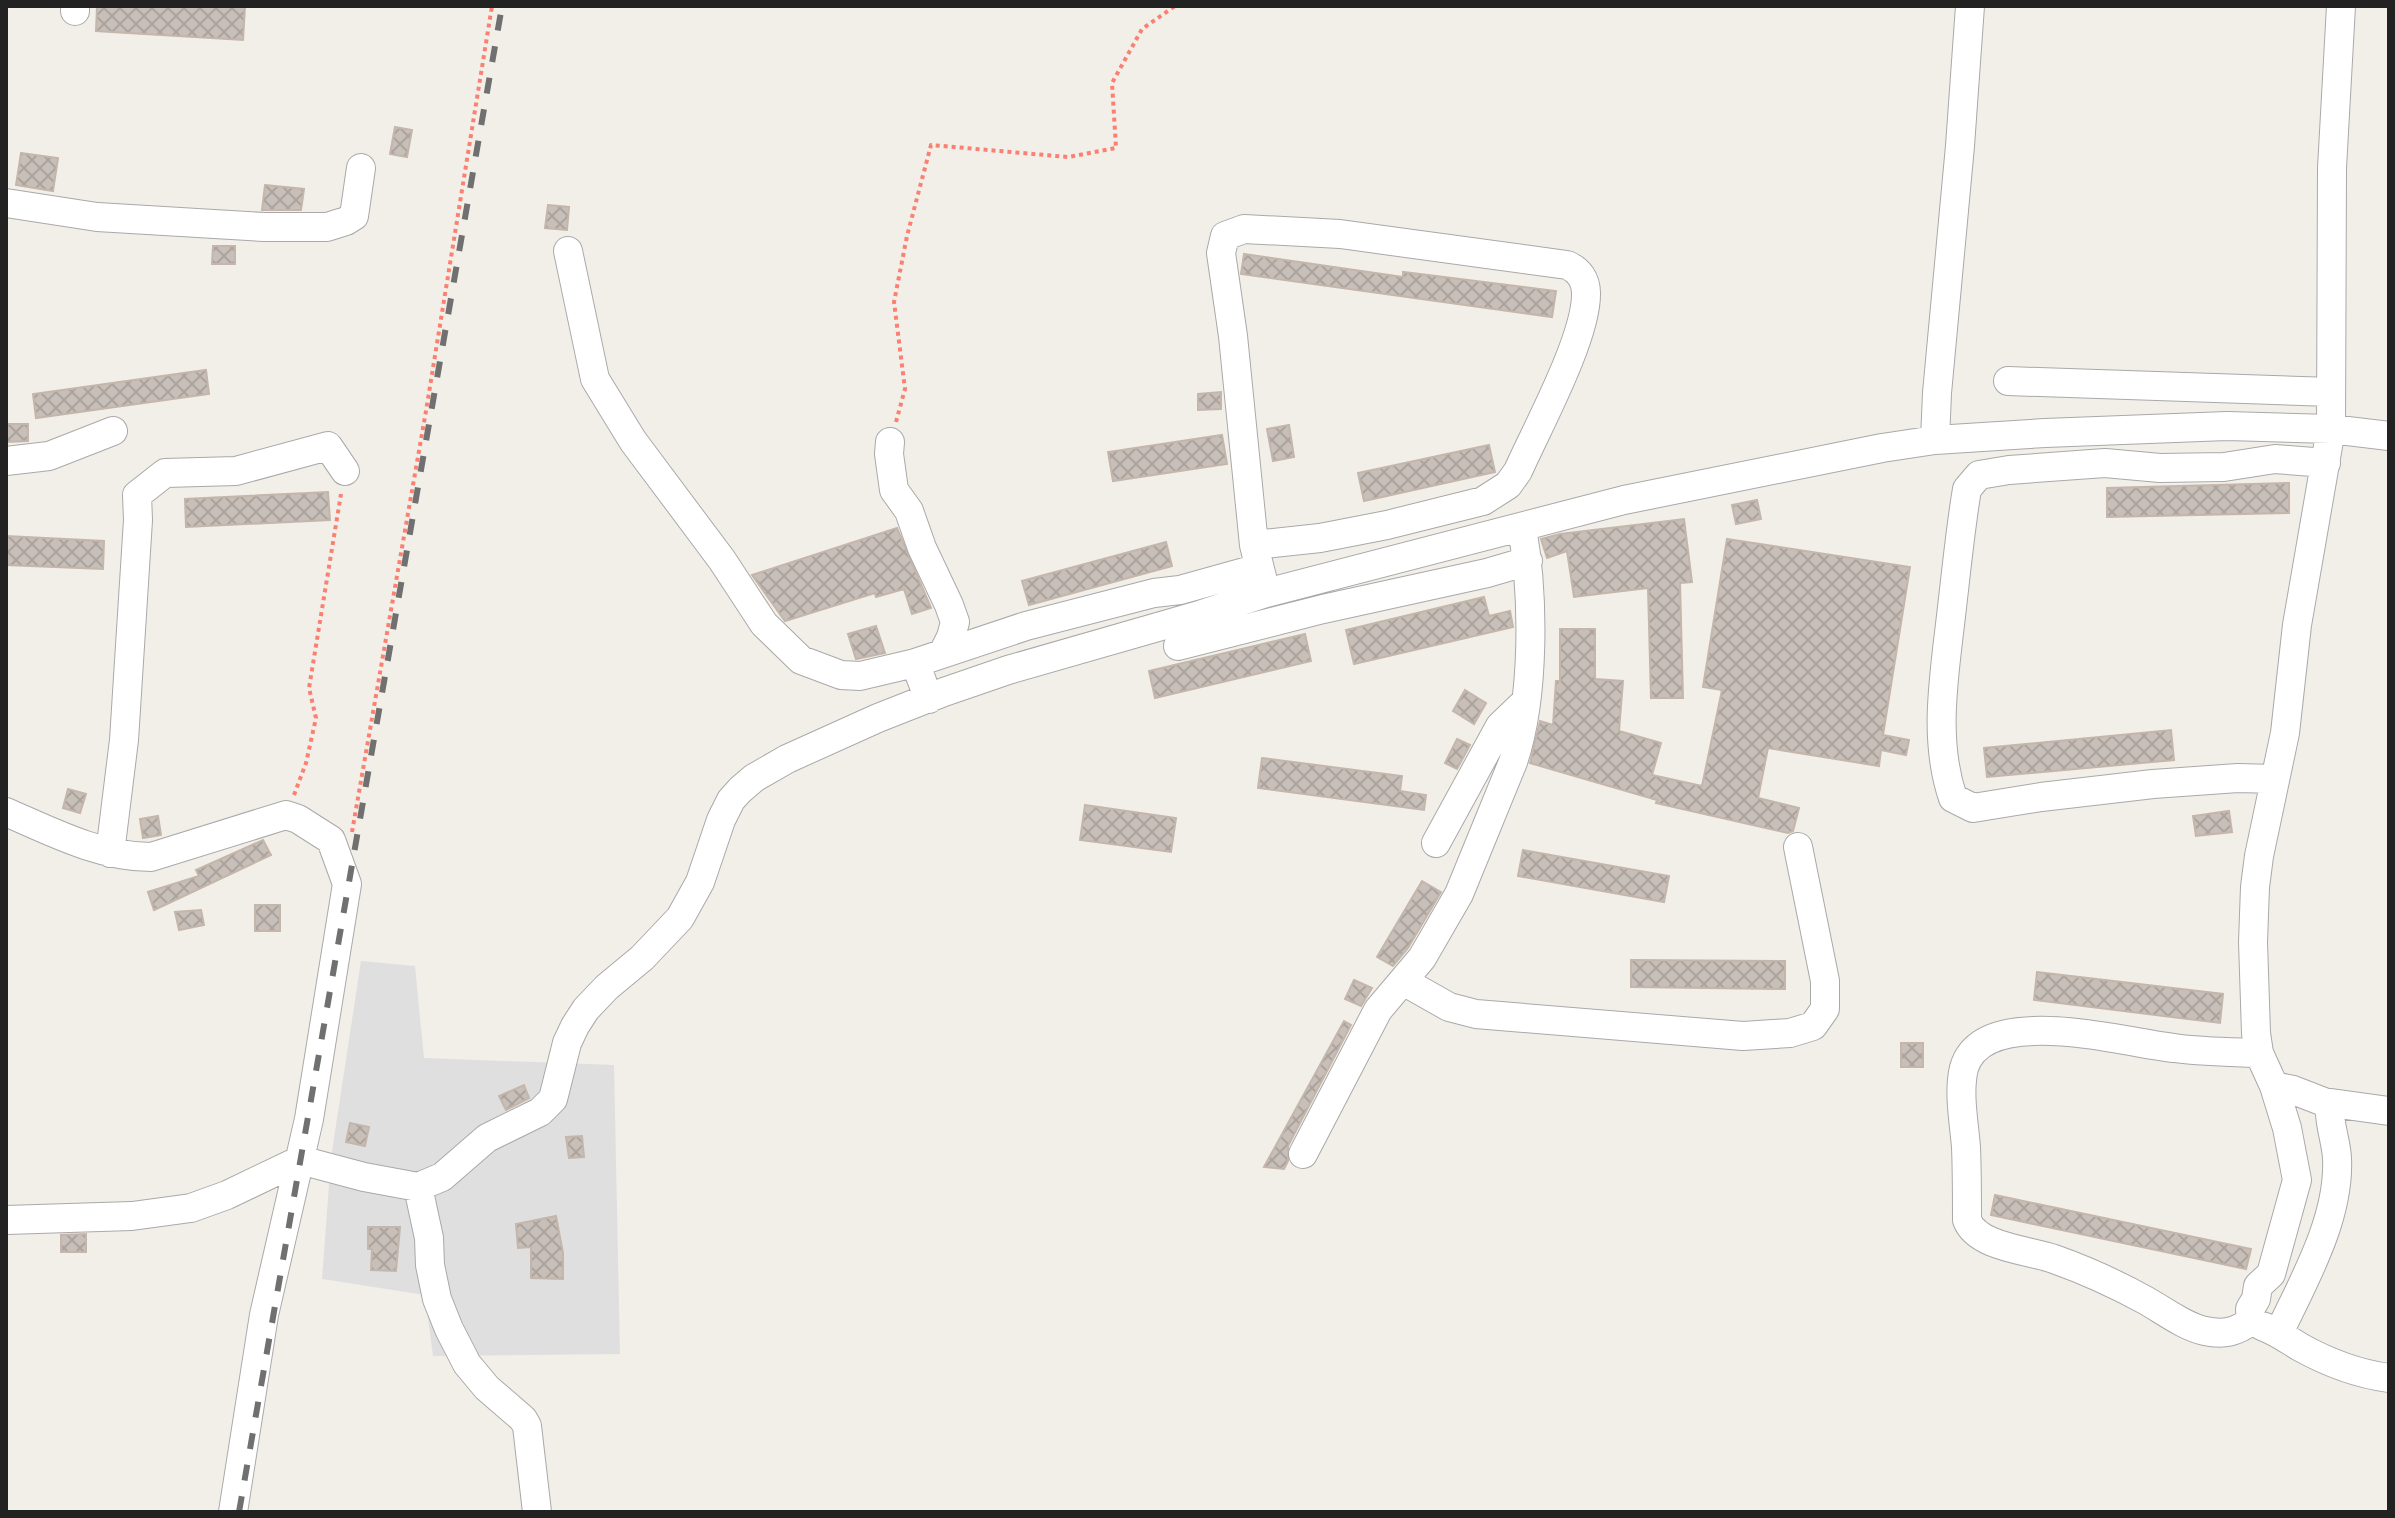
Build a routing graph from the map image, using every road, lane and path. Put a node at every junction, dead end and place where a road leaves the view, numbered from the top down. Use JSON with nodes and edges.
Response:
{"nodes":[{"id":1,"x":492,"y":6,"type":"edge"},
{"id":2,"x":1175,"y":6,"type":"edge"},
{"id":3,"x":1970,"y":6,"type":"edge"},
{"id":4,"x":2341,"y":6,"type":"edge"},
{"id":5,"x":361,"y":168,"type":"dead end"},
{"id":6,"x":6,"y":203,"type":"edge"},
{"id":7,"x":568,"y":251,"type":"dead end"},
{"id":8,"x":2008,"y":381,"type":"dead end"},
{"id":9,"x":2331,"y":392,"type":"junction"},
{"id":10,"x":2331,"y":429,"type":"junction"},
{"id":11,"x":113,"y":431,"type":"dead end"},
{"id":12,"x":2389,"y":436,"type":"edge"},
{"id":13,"x":1935,"y":440,"type":"junction"},
{"id":14,"x":890,"y":442,"type":"joint"},
{"id":15,"x":6,"y":461,"type":"edge"},
{"id":16,"x":2326,"y":463,"type":"junction"},
{"id":17,"x":345,"y":471,"type":"joint"},
{"id":18,"x":1522,"y":528,"type":"junction"},
{"id":19,"x":1528,"y":561,"type":"junction"},
{"id":20,"x":1259,"y":569,"type":"junction"},
{"id":21,"x":1178,"y":646,"type":"dead end"},
{"id":22,"x":943,"y":653,"type":"junction"},
{"id":23,"x":915,"y":663,"type":"junction"},
{"id":24,"x":929,"y":699,"type":"junction"},
{"id":25,"x":1525,"y":702,"type":"junction"},
{"id":26,"x":2275,"y":779,"type":"junction"},
{"id":27,"x":6,"y":812,"type":"edge"},
{"id":28,"x":286,"y":815,"type":"junction"},
{"id":29,"x":1436,"y":843,"type":"dead end"},
{"id":30,"x":1798,"y":847,"type":"dead end"},
{"id":31,"x":110,"y":853,"type":"junction"},
{"id":32,"x":344,"y":877,"type":"junction"},
{"id":33,"x":1403,"y":981,"type":"junction"},
{"id":34,"x":2259,"y":1053,"type":"junction"},
{"id":35,"x":2274,"y":1086,"type":"junction"},
{"id":36,"x":2330,"y":1103,"type":"junction"},
{"id":37,"x":2389,"y":1111,"type":"edge"},
{"id":38,"x":1303,"y":1154,"type":"dead end"},
{"id":39,"x":300,"y":1160,"type":"junction"},
{"id":40,"x":418,"y":1187,"type":"junction"},
{"id":41,"x":6,"y":1220,"type":"edge"},
{"id":42,"x":2251,"y":1321,"type":"junction"},
{"id":43,"x":2279,"y":1333,"type":"junction"},
{"id":44,"x":2389,"y":1378,"type":"edge"},
{"id":45,"x":233,"y":1512,"type":"edge"},
{"id":46,"x":537,"y":1512,"type":"edge"}],
"edges":[{"from":1,"to":32,"type":"path"},
{"from":2,"to":14,"type":"path"},
{"from":3,"to":13,"type":"street"},
{"from":4,"to":9,"type":"street"},
{"from":5,"to":6,"type":"street"},
{"from":7,"to":23,"type":"street"},
{"from":8,"to":9,"type":"street"},
{"from":9,"to":10,"type":"street"},
{"from":10,"to":12,"type":"street"},
{"from":10,"to":13,"type":"street"},
{"from":10,"to":16,"type":"street"},
{"from":11,"to":15,"type":"street"},
{"from":13,"to":18,"type":"street"},
{"from":14,"to":22,"type":"street"},
{"from":16,"to":26,"type":"street"},
{"from":16,"to":26,"type":"street"},
{"from":17,"to":28,"type":"path"},
{"from":17,"to":31,"type":"street"},
{"from":18,"to":19,"type":"street"},
{"from":18,"to":20,"type":"street"},
{"from":19,"to":21,"type":"street"},
{"from":19,"to":25,"type":"street"},
{"from":20,"to":20,"type":"street"},
{"from":20,"to":22,"type":"street"},
{"from":20,"to":24,"type":"street"},
{"from":22,"to":23,"type":"street"},
{"from":23,"to":24,"type":"street"},
{"from":24,"to":40,"type":"street"},
{"from":25,"to":29,"type":"street"},
{"from":25,"to":33,"type":"street"},
{"from":26,"to":34,"type":"street"},
{"from":27,"to":31,"type":"street"},
{"from":28,"to":31,"type":"street"},
{"from":28,"to":32,"type":"street"},
{"from":30,"to":33,"type":"street"},
{"from":32,"to":39,"type":"street"},
{"from":33,"to":38,"type":"street"},
{"from":34,"to":35,"type":"street"},
{"from":34,"to":42,"type":"street"},
{"from":35,"to":36,"type":"street"},
{"from":35,"to":42,"type":"street"},
{"from":36,"to":37,"type":"street"},
{"from":36,"to":43,"type":"street"},
{"from":39,"to":40,"type":"street"},
{"from":39,"to":41,"type":"street"},
{"from":39,"to":45,"type":"street"},
{"from":40,"to":46,"type":"street"},
{"from":42,"to":43,"type":"street"},
{"from":43,"to":44,"type":"street"}]}
